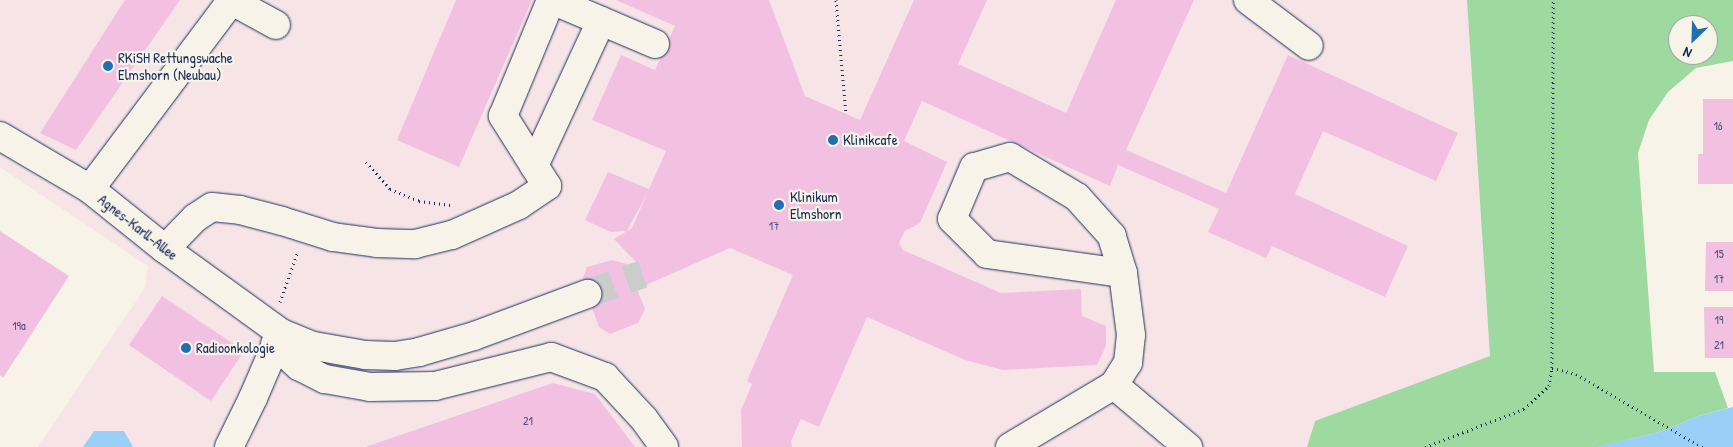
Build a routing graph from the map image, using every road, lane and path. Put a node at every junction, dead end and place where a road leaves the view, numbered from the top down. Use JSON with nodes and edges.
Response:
{"nodes":[{"id":1,"x":552,"y":0,"type":"edge"},
{"id":2,"x":836,"y":0,"type":"edge"},
{"id":3,"x":1248,"y":0,"type":"edge"},
{"id":4,"x":1553,"y":0,"type":"edge"},
{"id":5,"x":232,"y":1,"type":"edge"},
{"id":6,"x":601,"y":21,"type":"junction"},
{"id":7,"x":276,"y":26,"type":"dead end"},
{"id":8,"x":655,"y":44,"type":"dead end"},
{"id":9,"x":1309,"y":46,"type":"dead end"},
{"id":10,"x":846,"y":114,"type":"dead end"},
{"id":11,"x":0,"y":136,"type":"edge"},
{"id":12,"x":366,"y":162,"type":"dead end"},
{"id":13,"x":534,"y":166,"type":"junction"},
{"id":14,"x":90,"y":190,"type":"junction"},
{"id":15,"x":485,"y":220,"type":"junction"},
{"id":16,"x":306,"y":228,"type":"junction"},
{"id":17,"x":165,"y":248,"type":"junction"},
{"id":18,"x":1123,"y":273,"type":"junction"},
{"id":19,"x":587,"y":294,"type":"tunnel mouth"},
{"id":20,"x":274,"y":333,"type":"junction"},
{"id":21,"x":1552,"y":368,"type":"junction"},
{"id":22,"x":1114,"y":385,"type":"junction"},
{"id":23,"x":229,"y":447,"type":"edge"},
{"id":24,"x":664,"y":447,"type":"edge"},
{"id":25,"x":1010,"y":447,"type":"edge"},
{"id":26,"x":1188,"y":447,"type":"edge"},
{"id":27,"x":1425,"y":447,"type":"edge"},
{"id":28,"x":1702,"y":447,"type":"edge"}],
"edges":[{"from":1,"to":6,"type":"lane"},
{"from":1,"to":13,"type":"lane"},
{"from":2,"to":10,"type":"path"},
{"from":3,"to":9,"type":"lane"},
{"from":4,"to":21,"type":"path"},
{"from":5,"to":7,"type":"lane"},
{"from":5,"to":14,"type":"lane","name":"Agnes-Karll-Allee"},
{"from":6,"to":8,"type":"lane"},
{"from":6,"to":13,"type":"lane"},
{"from":11,"to":14,"type":"lane"},
{"from":12,"to":15,"type":"path"},
{"from":13,"to":15,"type":"lane"},
{"from":14,"to":17,"type":"lane","name":"Agnes-Karll-Allee"},
{"from":15,"to":16,"type":"lane"},
{"from":16,"to":17,"type":"lane"},
{"from":16,"to":20,"type":"path"},
{"from":17,"to":20,"type":"lane","name":"Agnes-Karll-Allee"},
{"from":18,"to":18,"type":"lane"},
{"from":18,"to":22,"type":"lane"},
{"from":19,"to":20,"type":"lane"},
{"from":20,"to":23,"type":"lane"},
{"from":20,"to":24,"type":"lane"},
{"from":21,"to":27,"type":"path"},
{"from":21,"to":28,"type":"path"},
{"from":22,"to":25,"type":"lane"},
{"from":22,"to":26,"type":"lane"}]}
